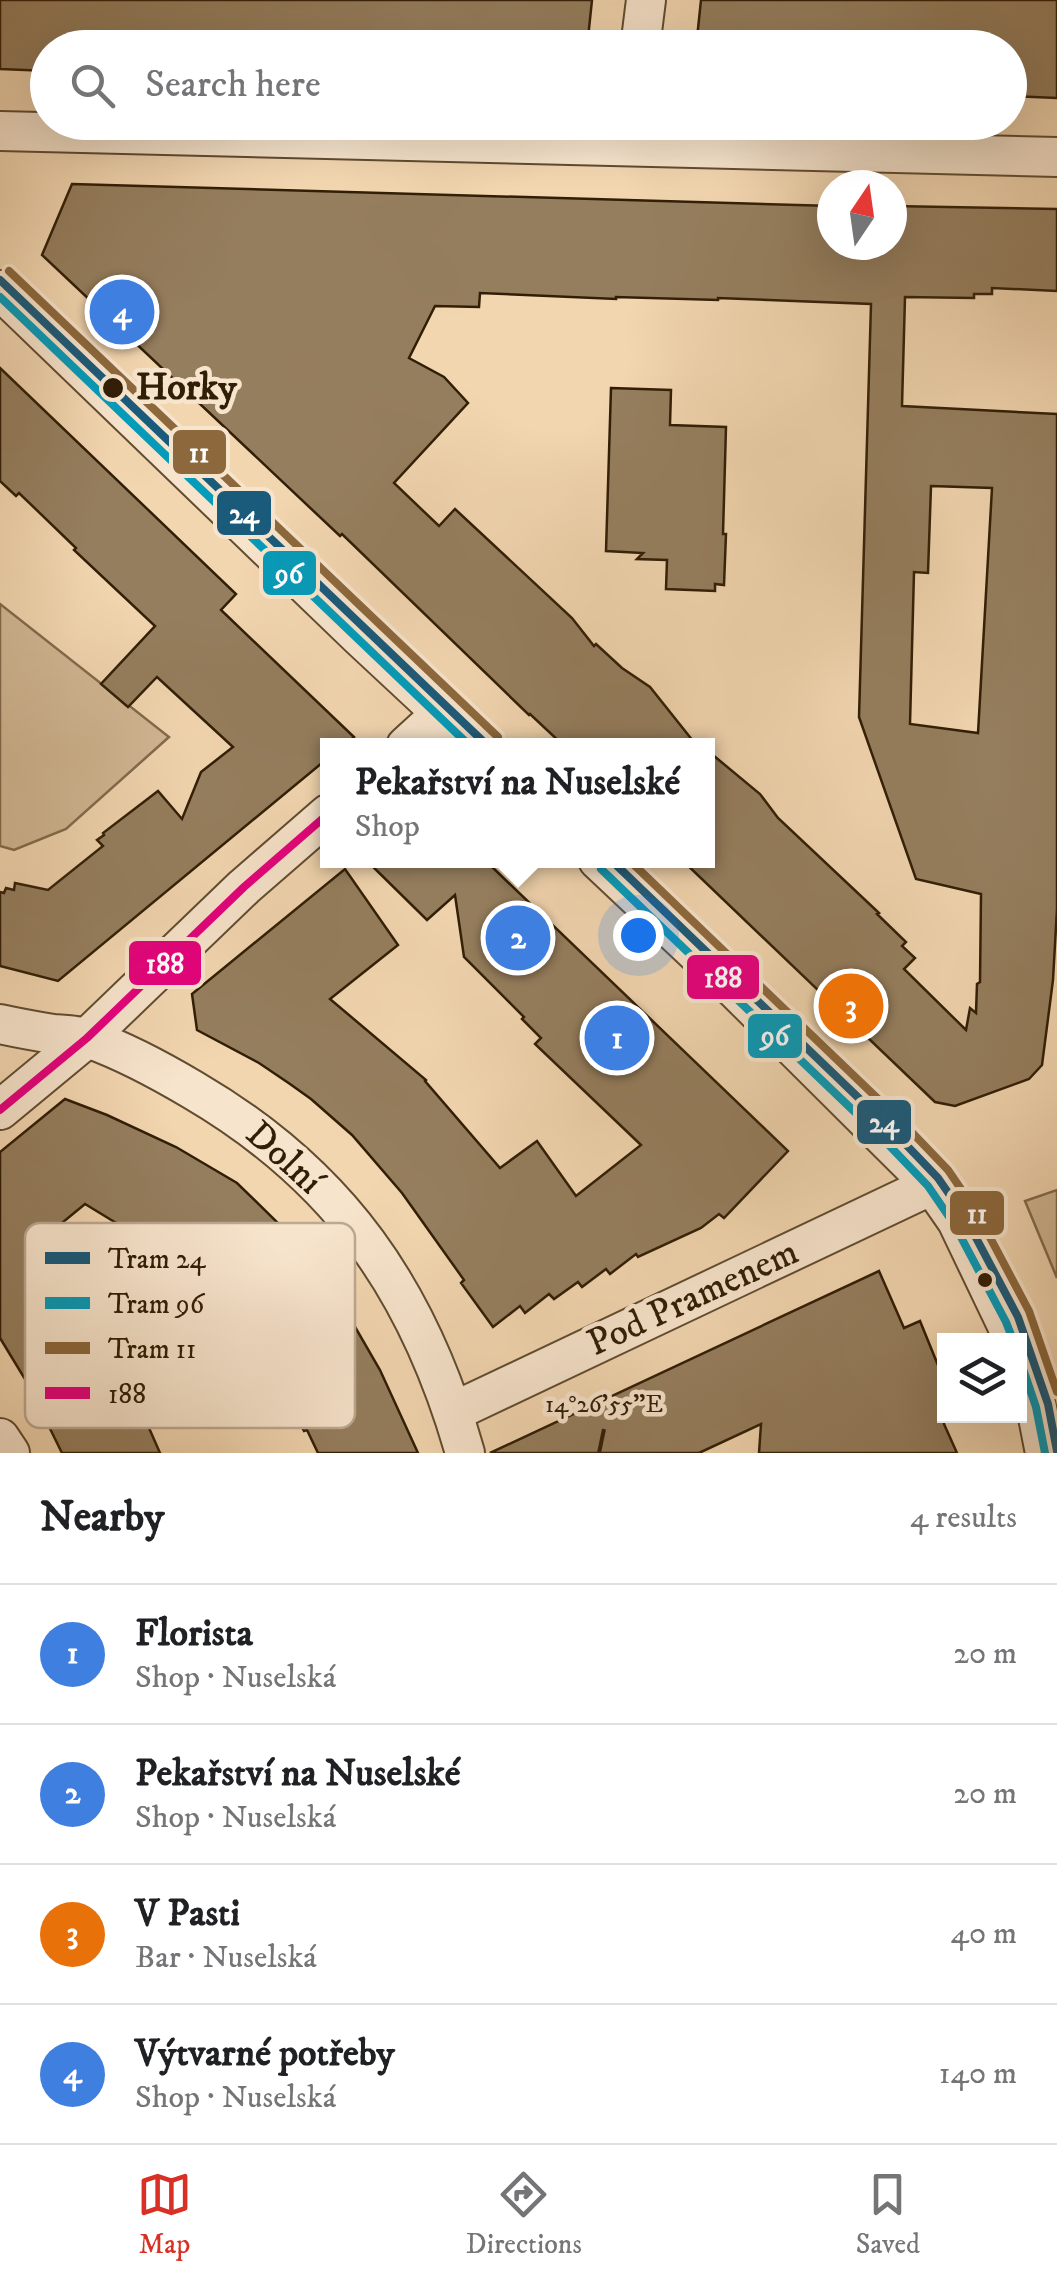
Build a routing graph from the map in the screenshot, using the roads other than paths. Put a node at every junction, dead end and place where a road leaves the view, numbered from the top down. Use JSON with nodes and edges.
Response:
{"nodes":[{"id":1,"x":646,"y":0,"type":"edge"},
{"id":2,"x":642,"y":30,"type":"edge"},
{"id":3,"x":0,"y":132,"type":"edge"},
{"id":4,"x":30,"y":132,"type":"edge"},
{"id":5,"x":727,"y":140,"type":"edge"},
{"id":6,"x":1057,"y":157,"type":"edge"},
{"id":7,"x":0,"y":290,"type":"edge"},
{"id":8,"x":442,"y":713,"type":"junction"},
{"id":9,"x":415,"y":738,"type":"edge"},
{"id":10,"x":469,"y":738,"type":"edge"},
{"id":11,"x":320,"y":821,"type":"edge"},
{"id":12,"x":606,"y":868,"type":"edge"},
{"id":13,"x":0,"y":1024,"type":"edge"},
{"id":14,"x":87,"y":1038,"type":"junction"},
{"id":15,"x":0,"y":1110,"type":"edge"},
{"id":16,"x":932,"y":1185,"type":"junction"},
{"id":17,"x":352,"y":1223,"type":"edge"},
{"id":18,"x":355,"y":1228,"type":"edge"},
{"id":19,"x":1011,"y":1333,"type":"edge"},
{"id":20,"x":1027,"y":1377,"type":"edge"},
{"id":21,"x":453,"y":1412,"type":"junction"},
{"id":22,"x":0,"y":1438,"type":"edge"},
{"id":23,"x":10,"y":1453,"type":"edge"},
{"id":24,"x":465,"y":1453,"type":"edge"},
{"id":25,"x":1045,"y":1453,"type":"edge"}],
"edges":[{"from":1,"to":2,"type":"street"},
{"from":3,"to":4,"type":"street"},
{"from":5,"to":6,"type":"street"},
{"from":7,"to":8,"type":"street"},
{"from":8,"to":9,"type":"street"},
{"from":8,"to":10,"type":"street"},
{"from":11,"to":14,"type":"street"},
{"from":12,"to":16,"type":"street"},
{"from":13,"to":14,"type":"street","name":"Dolní"},
{"from":14,"to":15,"type":"street"},
{"from":14,"to":17,"type":"street","name":"Dolní"},
{"from":16,"to":19,"type":"street"},
{"from":16,"to":21,"type":"street","name":"Pod Pramenem"},
{"from":18,"to":21,"type":"street","name":"Dolní"},
{"from":20,"to":25,"type":"street"},
{"from":21,"to":24,"type":"street","name":"Dolní"},
{"from":22,"to":23,"type":"street"}]}
